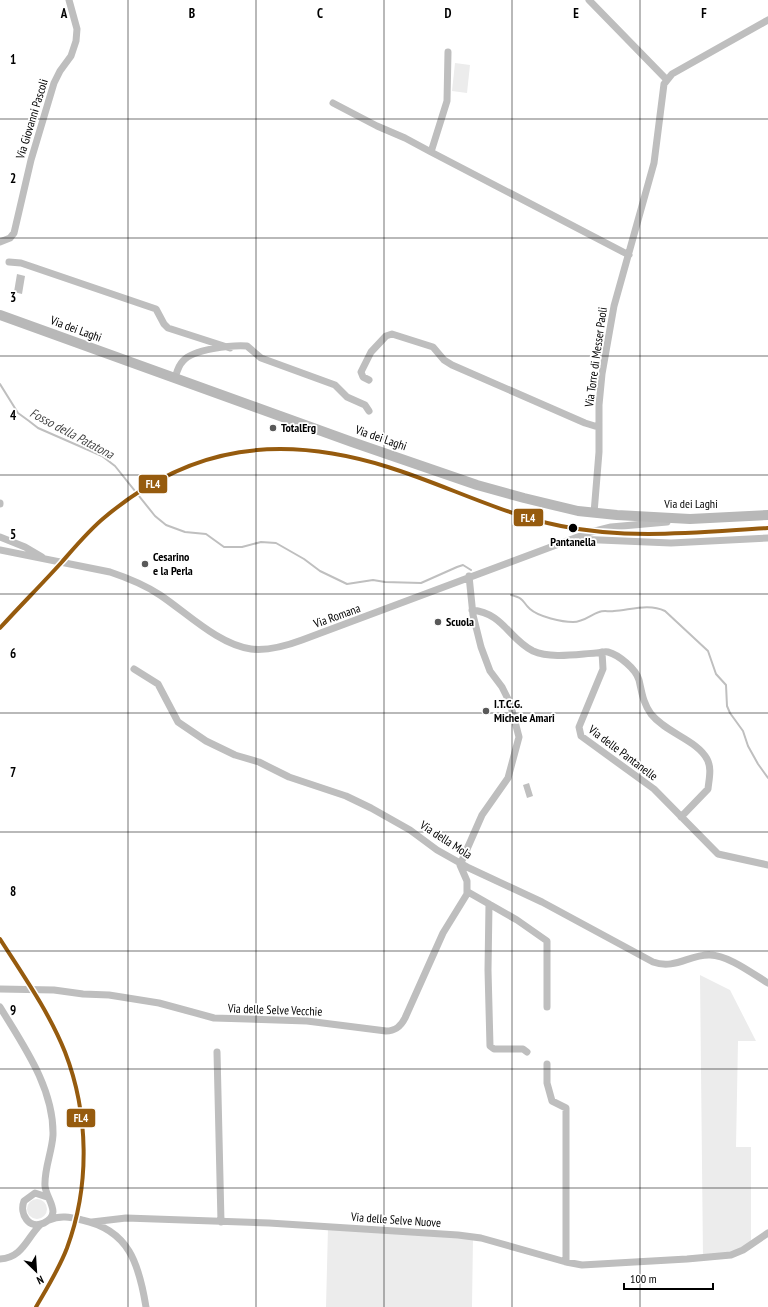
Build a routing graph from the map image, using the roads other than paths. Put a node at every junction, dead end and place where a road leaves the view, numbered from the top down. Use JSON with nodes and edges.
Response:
{"nodes":[{"id":1,"x":70,"y":0,"type":"edge"},
{"id":2,"x":589,"y":0,"type":"edge"},
{"id":3,"x":768,"y":20,"type":"edge"},
{"id":4,"x":448,"y":52,"type":"dead end"},
{"id":5,"x":666,"y":79,"type":"junction"},
{"id":6,"x":333,"y":103,"type":"dead end"},
{"id":7,"x":431,"y":152,"type":"junction"},
{"id":8,"x":0,"y":242,"type":"edge"},
{"id":9,"x":629,"y":255,"type":"junction"},
{"id":10,"x":9,"y":262,"type":"dead end"},
{"id":11,"x":0,"y":315,"type":"edge"},
{"id":12,"x":230,"y":348,"type":"junction"},
{"id":13,"x":175,"y":378,"type":"junction"},
{"id":14,"x":369,"y":380,"type":"dead end"},
{"id":15,"x":369,"y":411,"type":"dead end"},
{"id":16,"x":598,"y":427,"type":"junction"},
{"id":17,"x":594,"y":513,"type":"junction"},
{"id":18,"x":768,"y":515,"type":"edge"},
{"id":19,"x":690,"y":519,"type":"junction"},
{"id":20,"x":0,"y":537,"type":"edge"},
{"id":21,"x":768,"y":538,"type":"edge"},
{"id":22,"x":574,"y":539,"type":"junction"},
{"id":23,"x":0,"y":550,"type":"edge"},
{"id":24,"x":45,"y":560,"type":"junction"},
{"id":25,"x":469,"y":576,"type":"junction"},
{"id":26,"x":472,"y":610,"type":"junction"},
{"id":27,"x":602,"y":652,"type":"junction"},
{"id":28,"x":134,"y":669,"type":"dead end"},
{"id":29,"x":681,"y":817,"type":"junction"},
{"id":30,"x":461,"y":864,"type":"junction"},
{"id":31,"x":768,"y":865,"type":"edge"},
{"id":32,"x":468,"y":892,"type":"junction"},
{"id":33,"x":489,"y":904,"type":"junction"},
{"id":34,"x":768,"y":983,"type":"edge"},
{"id":35,"x":0,"y":989,"type":"edge"},
{"id":36,"x":0,"y":1007,"type":"edge"},
{"id":37,"x":547,"y":1007,"type":"dead end"},
{"id":38,"x":217,"y":1052,"type":"dead end"},
{"id":39,"x":528,"y":1052,"type":"dead end"},
{"id":40,"x":547,"y":1064,"type":"dead end"},
{"id":41,"x":45,"y":1178,"type":"junction"},
{"id":42,"x":39,"y":1193,"type":"junction"},
{"id":43,"x":47,"y":1197,"type":"junction"},
{"id":44,"x":53,"y":1206,"type":"junction"},
{"id":45,"x":65,"y":1216,"type":"junction"},
{"id":46,"x":49,"y":1220,"type":"junction"},
{"id":47,"x":28,"y":1221,"type":"junction"},
{"id":48,"x":92,"y":1222,"type":"junction"},
{"id":49,"x":221,"y":1222,"type":"junction"},
{"id":50,"x":41,"y":1224,"type":"junction"},
{"id":51,"x":768,"y":1233,"type":"edge"},
{"id":52,"x":31,"y":1236,"type":"junction"},
{"id":53,"x":0,"y":1258,"type":"edge"},
{"id":54,"x":566,"y":1262,"type":"junction"},
{"id":55,"x":146,"y":1307,"type":"edge"}],
"edges":[{"from":1,"to":8,"type":"street","name":"Via Giovanni Pascoli"},
{"from":2,"to":5,"type":"street"},
{"from":3,"to":5,"type":"street"},
{"from":4,"to":7,"type":"street"},
{"from":5,"to":9,"type":"street","name":"Via Torre di Messer Paoli"},
{"from":6,"to":7,"type":"street"},
{"from":7,"to":9,"type":"street"},
{"from":9,"to":16,"type":"street","name":"Via Torre di Messer Paoli"},
{"from":10,"to":12,"type":"street"},
{"from":11,"to":13,"type":"main road","name":"Via dei Laghi"},
{"from":12,"to":13,"type":"street"},
{"from":12,"to":15,"type":"street"},
{"from":13,"to":17,"type":"main road","name":"Via dei Laghi"},
{"from":14,"to":16,"type":"street"},
{"from":16,"to":17,"type":"street","name":"Via Torre di Messer Paoli"},
{"from":17,"to":19,"type":"main road","name":"Via dei Laghi"},
{"from":18,"to":19,"type":"main road","name":"Via dei Laghi"},
{"from":19,"to":22,"type":"street","name":"Via Romana"},
{"from":20,"to":24,"type":"street"},
{"from":21,"to":22,"type":"street"},
{"from":22,"to":25,"type":"street","name":"Via Romana"},
{"from":23,"to":24,"type":"street","name":"Via Romana"},
{"from":24,"to":25,"type":"street","name":"Via Romana"},
{"from":25,"to":26,"type":"street"},
{"from":26,"to":27,"type":"street"},
{"from":26,"to":30,"type":"street"},
{"from":27,"to":29,"type":"street","name":"Via delle Pantanelle"},
{"from":27,"to":29,"type":"street"},
{"from":28,"to":30,"type":"street","name":"Via della Mola"},
{"from":29,"to":31,"type":"street","name":"Via delle Pantanelle"},
{"from":30,"to":32,"type":"street"},
{"from":30,"to":34,"type":"street","name":"Via della Mola"},
{"from":32,"to":33,"type":"street"},
{"from":32,"to":35,"type":"street","name":"Via delle Selve Vecchie"},
{"from":33,"to":37,"type":"street"},
{"from":33,"to":39,"type":"street"},
{"from":36,"to":41,"type":"street"},
{"from":38,"to":49,"type":"street"},
{"from":40,"to":54,"type":"street"},
{"from":41,"to":42,"type":"street"},
{"from":41,"to":43,"type":"street"},
{"from":42,"to":43,"type":"street"},
{"from":42,"to":47,"type":"street"},
{"from":43,"to":44,"type":"street"},
{"from":44,"to":45,"type":"street"},
{"from":44,"to":46,"type":"street"},
{"from":45,"to":46,"type":"street"},
{"from":45,"to":48,"type":"street"},
{"from":46,"to":50,"type":"street"},
{"from":47,"to":50,"type":"street"},
{"from":47,"to":52,"type":"street"},
{"from":48,"to":49,"type":"street","name":"Via delle Selve Nuove"},
{"from":48,"to":55,"type":"street"},
{"from":49,"to":54,"type":"street","name":"Via delle Selve Nuove"},
{"from":50,"to":52,"type":"street"},
{"from":51,"to":54,"type":"street","name":"Via delle Selve Nuove"},
{"from":52,"to":53,"type":"street"}]}
